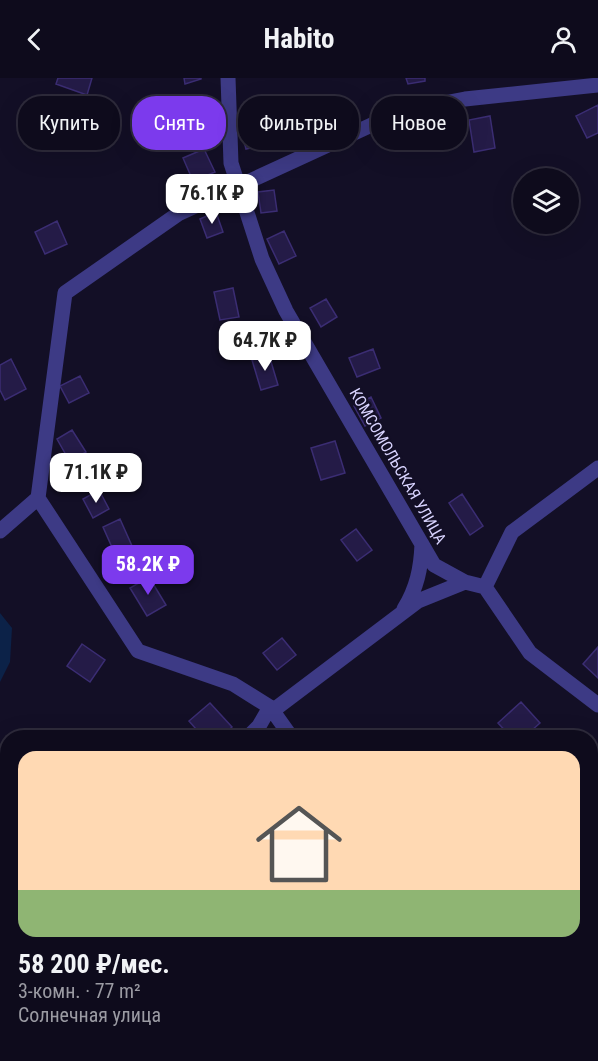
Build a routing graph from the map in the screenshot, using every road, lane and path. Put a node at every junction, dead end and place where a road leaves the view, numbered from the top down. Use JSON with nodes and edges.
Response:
{"nodes":[{"id":1,"x":228,"y":78,"type":"edge"},
{"id":2,"x":598,"y":85,"type":"edge"},
{"id":3,"x":239,"y":187,"type":"junction"},
{"id":4,"x":598,"y":468,"type":"edge"},
{"id":5,"x":38,"y":498,"type":"junction"},
{"id":6,"x":0,"y":531,"type":"edge"},
{"id":7,"x":422,"y":544,"type":"junction"},
{"id":8,"x":465,"y":582,"type":"junction"},
{"id":9,"x":485,"y":587,"type":"junction"},
{"id":10,"x":400,"y":614,"type":"junction"},
{"id":11,"x":598,"y":705,"type":"edge"},
{"id":12,"x":270,"y":706,"type":"junction"},
{"id":13,"x":255,"y":730,"type":"edge"},
{"id":14,"x":286,"y":730,"type":"edge"}],
"edges":[{"from":1,"to":3,"type":"street","name":"КОМСОМОЛЬСКАЯ УЛИЦА"},
{"from":2,"to":3,"type":"street"},
{"from":3,"to":5,"type":"street"},
{"from":3,"to":7,"type":"street","name":"КОМСОМОЛЬСКАЯ УЛИЦА"},
{"from":4,"to":9,"type":"street"},
{"from":5,"to":6,"type":"street"},
{"from":5,"to":12,"type":"street"},
{"from":7,"to":8,"type":"street","name":"КОМСОМОЛЬСКАЯ УЛИЦА"},
{"from":7,"to":10,"type":"street"},
{"from":8,"to":9,"type":"street","name":"КОМСОМОЛЬСКАЯ УЛИЦА"},
{"from":8,"to":10,"type":"street"},
{"from":9,"to":11,"type":"street"},
{"from":10,"to":12,"type":"street"},
{"from":12,"to":13,"type":"street"},
{"from":12,"to":14,"type":"street"}]}
